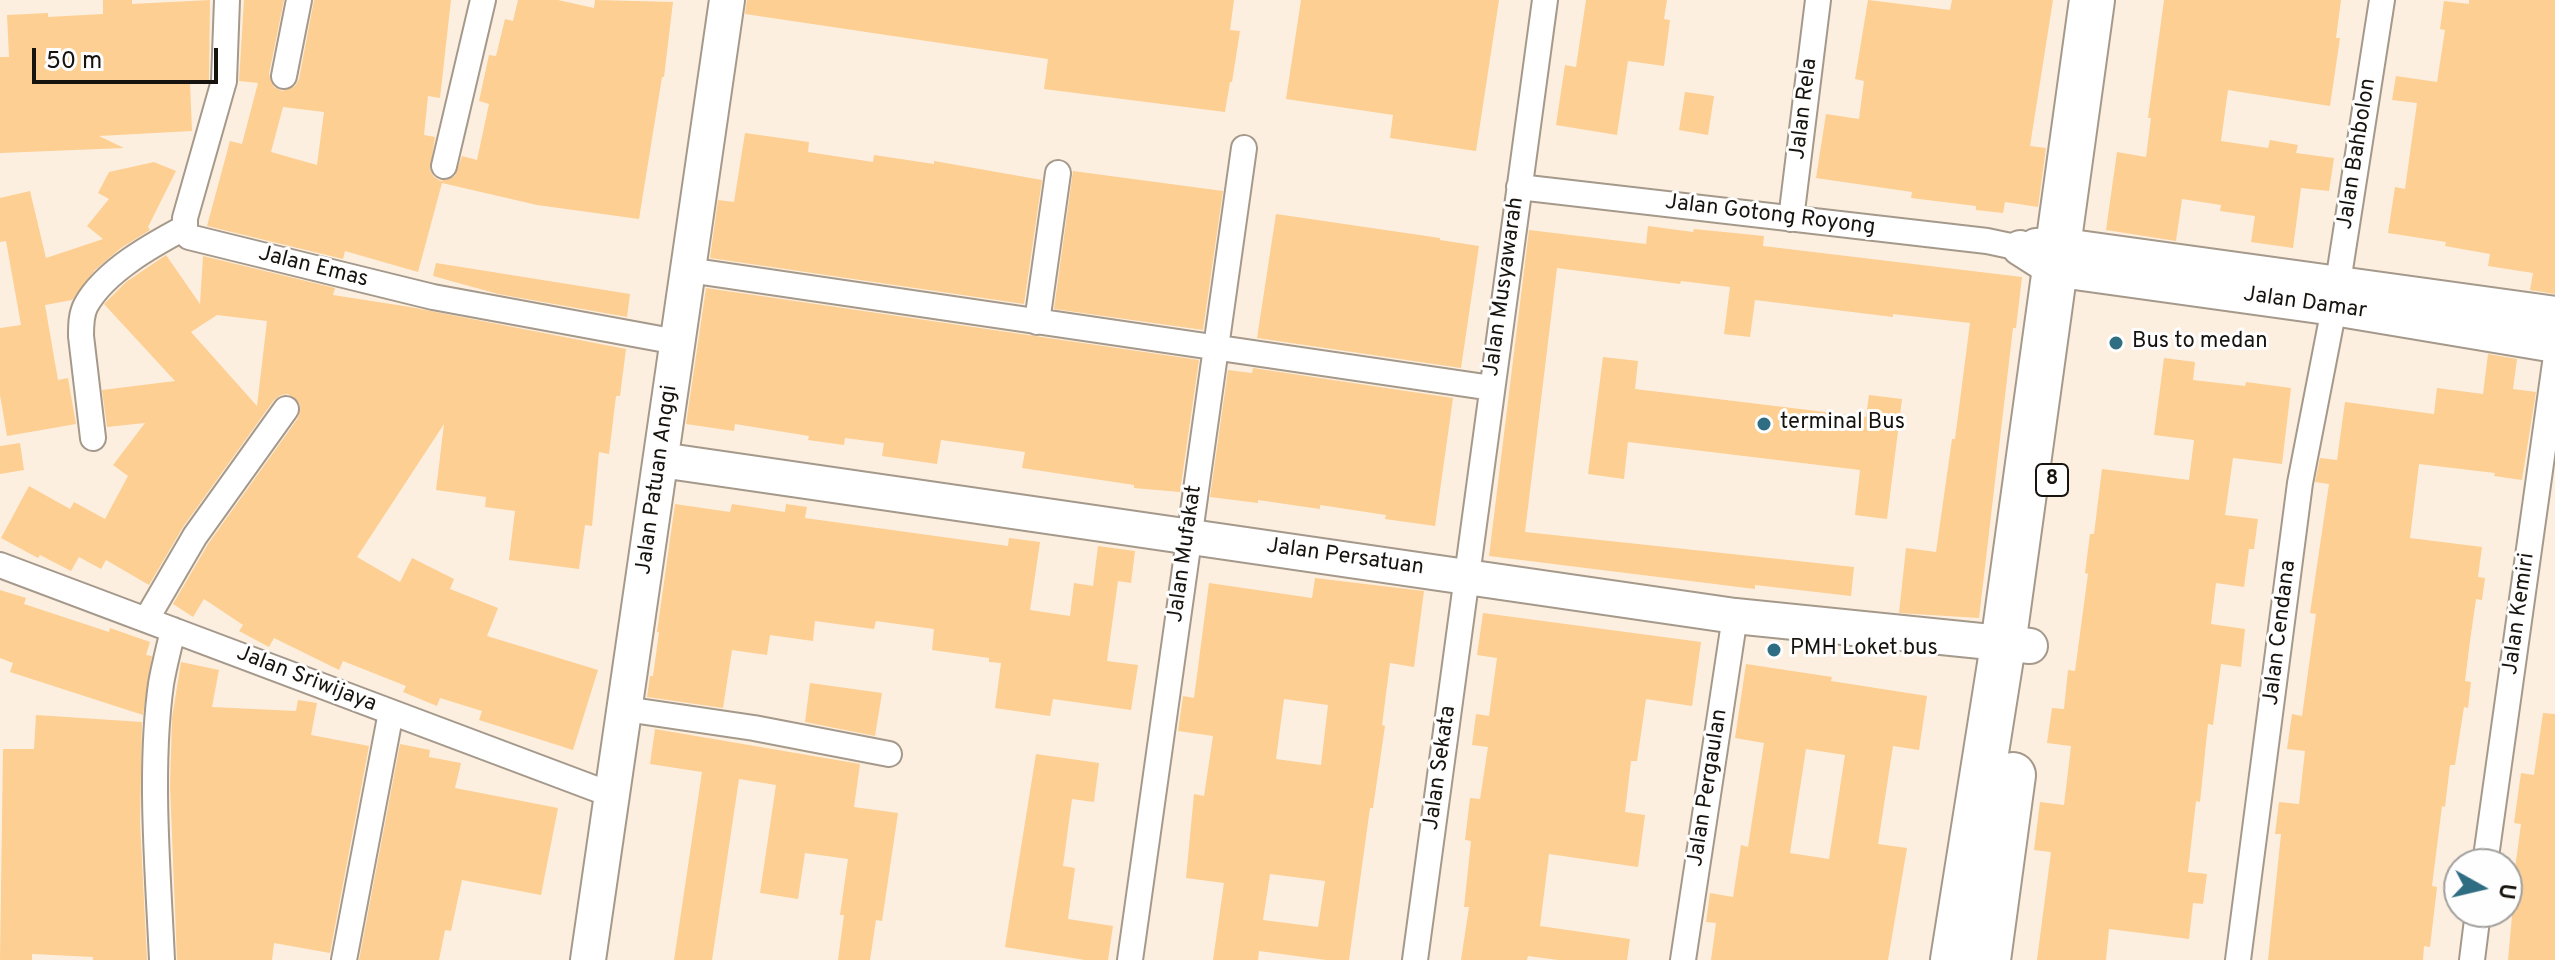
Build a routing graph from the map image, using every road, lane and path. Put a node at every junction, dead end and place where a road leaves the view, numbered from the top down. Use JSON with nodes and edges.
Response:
{"nodes":[{"id":1,"x":227,"y":0,"type":"edge"},
{"id":2,"x":299,"y":0,"type":"edge"},
{"id":3,"x":483,"y":0,"type":"edge"},
{"id":4,"x":727,"y":0,"type":"edge"},
{"id":5,"x":1545,"y":0,"type":"edge"},
{"id":6,"x":1818,"y":0,"type":"edge"},
{"id":7,"x":2092,"y":0,"type":"edge"},
{"id":8,"x":2119,"y":0,"type":"edge"},
{"id":9,"x":2382,"y":0,"type":"edge"},
{"id":10,"x":284,"y":76,"type":"dead end"},
{"id":11,"x":1244,"y":148,"type":"dead end"},
{"id":12,"x":444,"y":166,"type":"dead end"},
{"id":13,"x":1058,"y":173,"type":"dead end"},
{"id":14,"x":1519,"y":187,"type":"junction"},
{"id":15,"x":1791,"y":219,"type":"junction"},
{"id":16,"x":184,"y":228,"type":"junction"},
{"id":17,"x":2059,"y":257,"type":"junction"},
{"id":18,"x":688,"y":270,"type":"junction"},
{"id":19,"x":2336,"y":296,"type":"junction"},
{"id":20,"x":2555,"y":314,"type":"edge"},
{"id":21,"x":1037,"y":322,"type":"junction"},
{"id":22,"x":677,"y":342,"type":"junction"},
{"id":23,"x":2555,"y":345,"type":"edge"},
{"id":24,"x":1215,"y":347,"type":"junction"},
{"id":25,"x":2555,"y":363,"type":"edge"},
{"id":26,"x":1492,"y":388,"type":"junction"},
{"id":27,"x":286,"y":409,"type":"dead end"},
{"id":28,"x":93,"y":438,"type":"dead end"},
{"id":29,"x":661,"y":460,"type":"junction"},
{"id":30,"x":1188,"y":535,"type":"junction"},
{"id":31,"x":0,"y":565,"type":"edge"},
{"id":32,"x":1467,"y":575,"type":"junction"},
{"id":33,"x":1735,"y":616,"type":"junction"},
{"id":34,"x":146,"y":620,"type":"junction"},
{"id":35,"x":173,"y":630,"type":"junction"},
{"id":36,"x":2017,"y":645,"type":"junction"},
{"id":37,"x":625,"y":709,"type":"junction"},
{"id":38,"x":391,"y":712,"type":"junction"},
{"id":39,"x":889,"y":754,"type":"dead end"},
{"id":40,"x":612,"y":795,"type":"junction"},
{"id":41,"x":2487,"y":848,"type":"edge"},
{"id":42,"x":2476,"y":928,"type":"edge"},
{"id":43,"x":162,"y":960,"type":"edge"},
{"id":44,"x":344,"y":960,"type":"edge"},
{"id":45,"x":588,"y":960,"type":"edge"},
{"id":46,"x":1130,"y":960,"type":"edge"},
{"id":47,"x":1415,"y":960,"type":"edge"},
{"id":48,"x":1683,"y":960,"type":"edge"},
{"id":49,"x":1953,"y":960,"type":"edge"},
{"id":50,"x":1988,"y":960,"type":"edge"},
{"id":51,"x":2238,"y":960,"type":"edge"},
{"id":52,"x":2472,"y":960,"type":"edge"}],
"edges":[{"from":1,"to":16,"type":"street"},
{"from":2,"to":10,"type":"street"},
{"from":3,"to":12,"type":"street"},
{"from":4,"to":18,"type":"street","name":"Jalan Patuan Anggi"},
{"from":5,"to":14,"type":"street","name":"Jalan Musyawarah"},
{"from":6,"to":15,"type":"street","name":"Jalan Rela"},
{"from":7,"to":17,"type":"highway","number":"8"},
{"from":8,"to":17,"type":"highway","number":"8"},
{"from":9,"to":19,"type":"street","name":"Jalan Bahbolon"},
{"from":11,"to":24,"type":"street","name":"Jalan Mufakat"},
{"from":13,"to":21,"type":"street"},
{"from":14,"to":15,"type":"street","name":"Jalan Gotong Royong"},
{"from":14,"to":26,"type":"street","name":"Jalan Musyawarah"},
{"from":15,"to":17,"type":"street","name":"Jalan Gotong Royong"},
{"from":16,"to":22,"type":"street","name":"Jalan Emas"},
{"from":16,"to":28,"type":"street"},
{"from":17,"to":19,"type":"street","name":"Jalan Damar"},
{"from":17,"to":36,"type":"highway","number":"8"},
{"from":18,"to":21,"type":"street"},
{"from":18,"to":22,"type":"street","name":"Jalan Patuan Anggi"},
{"from":19,"to":20,"type":"street","name":"Jalan Damar"},
{"from":19,"to":23,"type":"street","name":"Jalan Damar"},
{"from":19,"to":51,"type":"street","name":"Jalan Cendana"},
{"from":21,"to":24,"type":"street"},
{"from":22,"to":29,"type":"street","name":"Jalan Patuan Anggi"},
{"from":24,"to":26,"type":"street"},
{"from":24,"to":30,"type":"street","name":"Jalan Mufakat"},
{"from":25,"to":41,"type":"street","name":"Jalan Kemiri"},
{"from":26,"to":32,"type":"street","name":"Jalan Musyawarah"},
{"from":27,"to":34,"type":"street"},
{"from":29,"to":30,"type":"street","name":"Jalan Persatuan"},
{"from":29,"to":37,"type":"street","name":"Jalan Patuan Anggi"},
{"from":30,"to":32,"type":"street","name":"Jalan Persatuan"},
{"from":30,"to":46,"type":"street","name":"Jalan Mufakat"},
{"from":31,"to":34,"type":"street","name":"Jalan Sriwijaya"},
{"from":32,"to":33,"type":"street","name":"Jalan Persatuan"},
{"from":32,"to":47,"type":"street","name":"Jalan Sekata"},
{"from":33,"to":36,"type":"street","name":"Jalan Persatuan"},
{"from":33,"to":48,"type":"street","name":"Jalan Pergaulan"},
{"from":34,"to":35,"type":"street","name":"Jalan Sriwijaya"},
{"from":35,"to":38,"type":"street","name":"Jalan Sriwijaya"},
{"from":35,"to":43,"type":"street"},
{"from":36,"to":49,"type":"highway","number":"8"},
{"from":36,"to":50,"type":"highway","number":"8"},
{"from":37,"to":39,"type":"street"},
{"from":37,"to":40,"type":"street","name":"Jalan Patuan Anggi"},
{"from":38,"to":40,"type":"street","name":"Jalan Sriwijaya"},
{"from":38,"to":44,"type":"street"},
{"from":40,"to":45,"type":"street","name":"Jalan Patuan Anggi"},
{"from":42,"to":52,"type":"street"}]}
